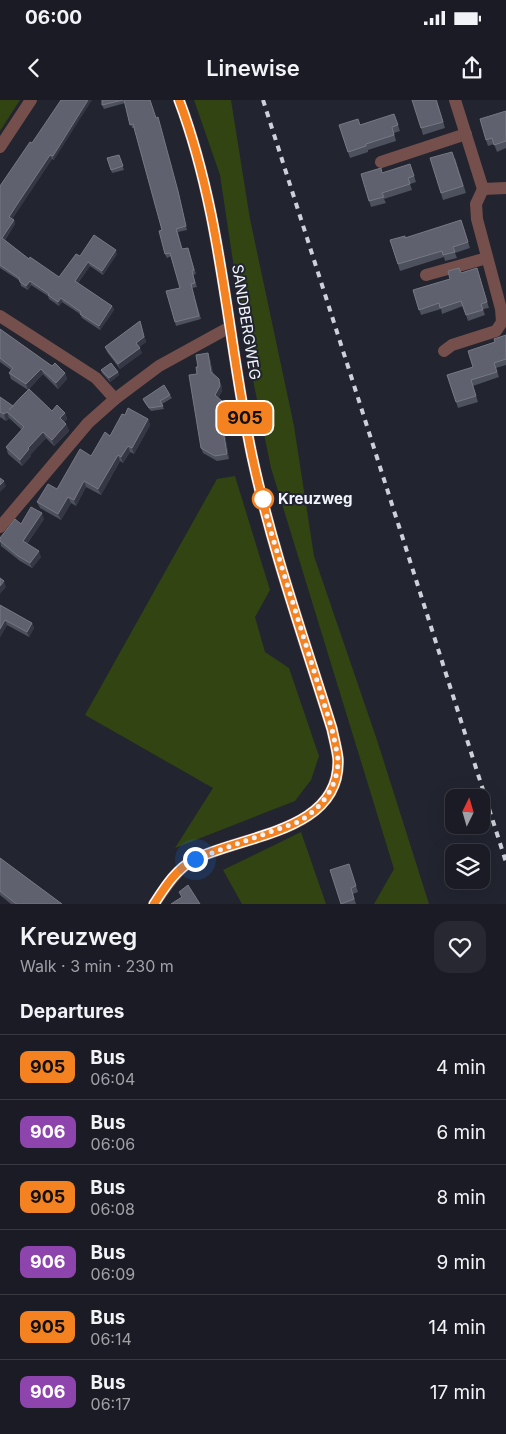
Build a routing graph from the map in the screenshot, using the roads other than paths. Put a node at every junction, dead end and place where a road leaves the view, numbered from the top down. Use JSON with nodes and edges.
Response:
{"nodes":[{"id":1,"x":31,"y":100,"type":"edge"},
{"id":2,"x":179,"y":100,"type":"edge"},
{"id":3,"x":455,"y":100,"type":"edge"},
{"id":4,"x":466,"y":134,"type":"junction"},
{"id":5,"x":0,"y":147,"type":"edge"},
{"id":6,"x":381,"y":162,"type":"dead end"},
{"id":7,"x":506,"y":188,"type":"edge"},
{"id":8,"x":483,"y":189,"type":"junction"},
{"id":9,"x":487,"y":258,"type":"junction"},
{"id":10,"x":426,"y":275,"type":"dead end"},
{"id":11,"x":0,"y":316,"type":"edge"},
{"id":12,"x":230,"y":326,"type":"junction"},
{"id":13,"x":444,"y":351,"type":"dead end"},
{"id":14,"x":115,"y":400,"type":"junction"},
{"id":15,"x":0,"y":528,"type":"edge"},
{"id":16,"x":154,"y":904,"type":"edge"}],
"edges":[{"from":1,"to":5,"type":"street"},
{"from":2,"to":12,"type":"street","name":"SANDBERGWEG"},
{"from":3,"to":4,"type":"street"},
{"from":4,"to":6,"type":"street"},
{"from":4,"to":8,"type":"street"},
{"from":7,"to":8,"type":"street"},
{"from":8,"to":9,"type":"street"},
{"from":9,"to":10,"type":"street"},
{"from":9,"to":13,"type":"street"},
{"from":11,"to":14,"type":"street"},
{"from":12,"to":14,"type":"street"},
{"from":12,"to":16,"type":"street","name":"SANDBERGWEG"},
{"from":14,"to":15,"type":"street"}]}
